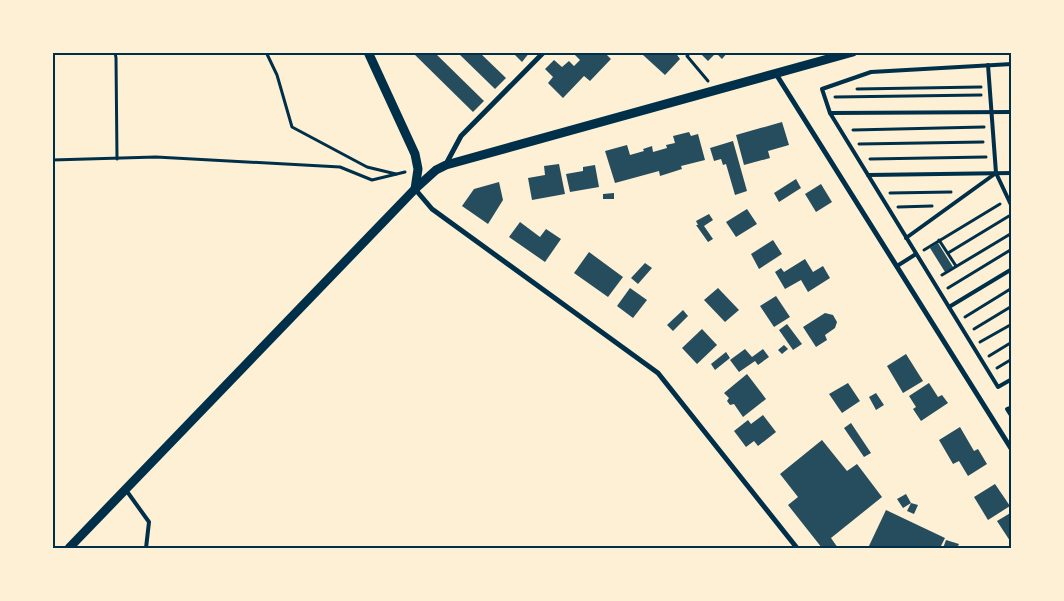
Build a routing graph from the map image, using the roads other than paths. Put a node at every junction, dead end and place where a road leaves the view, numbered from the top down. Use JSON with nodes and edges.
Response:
{"nodes":[{"id":1,"x":368,"y":52,"type":"edge"},
{"id":2,"x":544,"y":52,"type":"edge"},
{"id":3,"x":853,"y":52,"type":"edge"},
{"id":4,"x":1012,"y":64,"type":"edge"},
{"id":5,"x":988,"y":65,"type":"junction"},
{"id":6,"x":776,"y":74,"type":"junction"},
{"id":7,"x":991,"y":112,"type":"junction"},
{"id":8,"x":1012,"y":112,"type":"edge"},
{"id":9,"x":830,"y":113,"type":"junction"},
{"id":10,"x":446,"y":165,"type":"junction"},
{"id":11,"x":1012,"y":172,"type":"edge"},
{"id":12,"x":996,"y":173,"type":"junction"},
{"id":13,"x":868,"y":175,"type":"junction"},
{"id":14,"x":415,"y":189,"type":"junction"},
{"id":15,"x":1012,"y":207,"type":"edge"},
{"id":16,"x":906,"y":238,"type":"junction"},
{"id":17,"x":916,"y":254,"type":"junction"},
{"id":18,"x":897,"y":266,"type":"junction"},
{"id":19,"x":1012,"y":269,"type":"edge"},
{"id":20,"x":949,"y":307,"type":"junction"},
{"id":21,"x":1012,"y":379,"type":"edge"},
{"id":22,"x":1012,"y":407,"type":"edge"},
{"id":23,"x":1012,"y":416,"type":"edge"},
{"id":24,"x":1012,"y":450,"type":"edge"},
{"id":25,"x":126,"y":490,"type":"junction"},
{"id":26,"x":69,"y":548,"type":"edge"},
{"id":27,"x":146,"y":548,"type":"edge"},
{"id":28,"x":797,"y":548,"type":"edge"}],
"edges":[{"from":1,"to":14,"type":"street"},
{"from":2,"to":10,"type":"street"},
{"from":3,"to":6,"type":"street"},
{"from":4,"to":5,"type":"lane"},
{"from":5,"to":7,"type":"lane"},
{"from":5,"to":9,"type":"lane"},
{"from":6,"to":10,"type":"street"},
{"from":6,"to":18,"type":"street"},
{"from":7,"to":8,"type":"lane"},
{"from":7,"to":9,"type":"lane"},
{"from":7,"to":12,"type":"lane"},
{"from":9,"to":13,"type":"lane"},
{"from":10,"to":14,"type":"street"},
{"from":11,"to":12,"type":"lane"},
{"from":12,"to":13,"type":"lane"},
{"from":12,"to":15,"type":"lane"},
{"from":12,"to":16,"type":"lane"},
{"from":13,"to":16,"type":"lane"},
{"from":14,"to":25,"type":"street"},
{"from":14,"to":28,"type":"street"},
{"from":16,"to":17,"type":"lane"},
{"from":17,"to":18,"type":"lane"},
{"from":17,"to":20,"type":"lane"},
{"from":18,"to":24,"type":"street"},
{"from":19,"to":20,"type":"lane"},
{"from":20,"to":21,"type":"lane"},
{"from":22,"to":23,"type":"lane"},
{"from":25,"to":26,"type":"street"},
{"from":25,"to":27,"type":"lane"}]}
